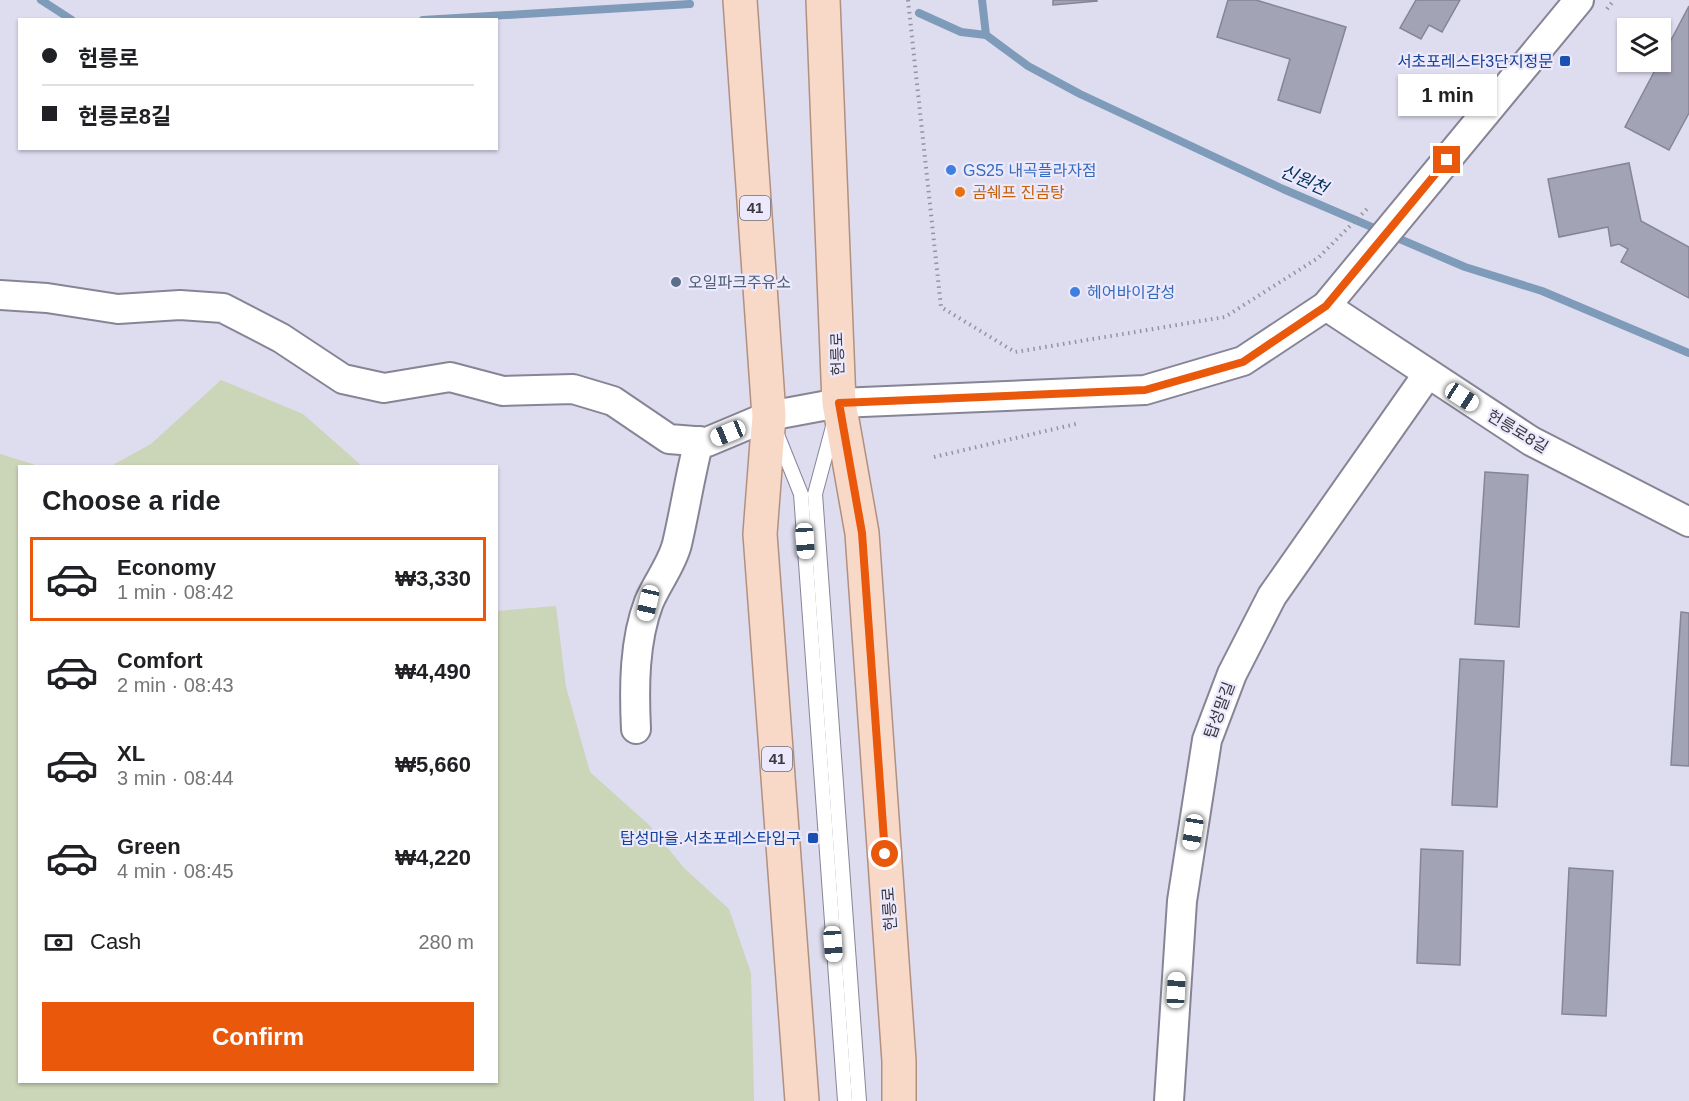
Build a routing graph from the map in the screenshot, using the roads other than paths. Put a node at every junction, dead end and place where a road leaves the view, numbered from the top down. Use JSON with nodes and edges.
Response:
{"nodes":[{"id":1,"x":740,"y":0,"type":"edge"},
{"id":2,"x":823,"y":0,"type":"edge"},
{"id":3,"x":1580,"y":0,"type":"edge"},
{"id":4,"x":0,"y":295,"type":"edge"},
{"id":5,"x":1326,"y":306,"type":"junction"},
{"id":6,"x":1427,"y":375,"type":"junction"},
{"id":7,"x":839,"y":403,"type":"junction"},
{"id":8,"x":769,"y":416,"type":"junction"},
{"id":9,"x":699,"y":441,"type":"junction"},
{"id":10,"x":1689,"y":522,"type":"edge"},
{"id":11,"x":636,"y":729,"type":"dead end"},
{"id":12,"x":802,"y":1101,"type":"edge"},
{"id":13,"x":845,"y":1101,"type":"edge"},
{"id":14,"x":859,"y":1101,"type":"edge"},
{"id":15,"x":898,"y":1101,"type":"edge"},
{"id":16,"x":1169,"y":1101,"type":"edge"}],
"edges":[{"from":1,"to":8,"type":"main road","number":"41"},
{"from":2,"to":7,"type":"main road","name":"헌릉로"},
{"from":3,"to":5,"type":"street"},
{"from":4,"to":9,"type":"street"},
{"from":5,"to":6,"type":"street","name":"헌릉로8길"},
{"from":5,"to":7,"type":"street"},
{"from":6,"to":10,"type":"street","name":"헌릉로8길"},
{"from":6,"to":16,"type":"street","name":"탑성말길"},
{"from":7,"to":8,"type":"street"},
{"from":7,"to":14,"type":"lane"},
{"from":7,"to":15,"type":"main road","name":"헌릉로"},
{"from":8,"to":9,"type":"street"},
{"from":8,"to":12,"type":"main road","number":"41"},
{"from":8,"to":13,"type":"lane"},
{"from":9,"to":11,"type":"street"}]}
